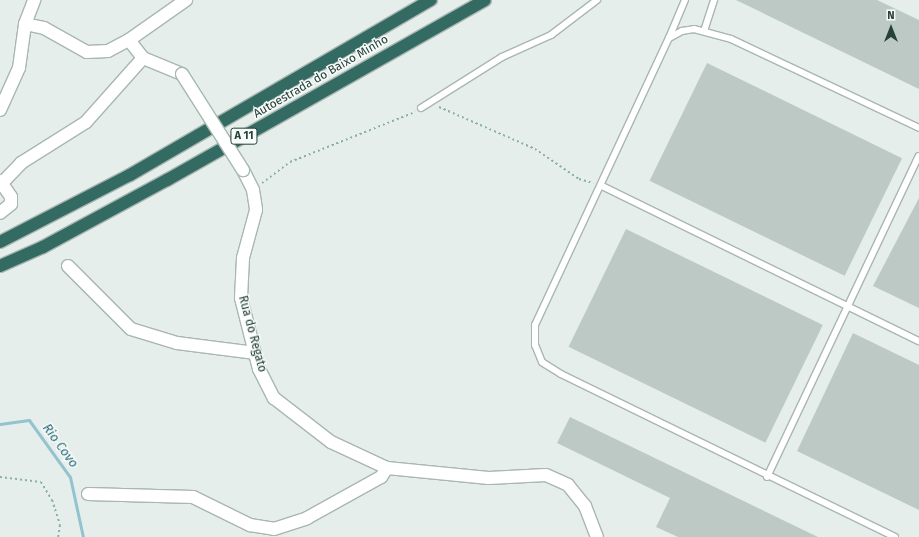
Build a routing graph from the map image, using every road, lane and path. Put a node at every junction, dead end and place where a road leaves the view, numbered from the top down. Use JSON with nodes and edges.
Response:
{"nodes":[{"id":1,"x":34,"y":0,"type":"edge"},
{"id":2,"x":186,"y":0,"type":"edge"},
{"id":3,"x":431,"y":0,"type":"edge"},
{"id":4,"x":485,"y":0,"type":"edge"},
{"id":5,"x":596,"y":0,"type":"edge"},
{"id":6,"x":685,"y":0,"type":"edge"},
{"id":7,"x":714,"y":0,"type":"edge"},
{"id":8,"x":25,"y":24,"type":"junction"},
{"id":9,"x":704,"y":31,"type":"junction"},
{"id":10,"x":669,"y":38,"type":"junction"},
{"id":11,"x":129,"y":40,"type":"junction"},
{"id":12,"x":143,"y":58,"type":"junction"},
{"id":13,"x":422,"y":108,"type":"junction"},
{"id":14,"x":0,"y":110,"type":"edge"},
{"id":15,"x":919,"y":128,"type":"edge"},
{"id":16,"x":919,"y":156,"type":"edge"},
{"id":17,"x":1,"y":182,"type":"edge"},
{"id":18,"x":602,"y":186,"type":"junction"},
{"id":19,"x":253,"y":190,"type":"junction"},
{"id":20,"x":0,"y":212,"type":"edge"},
{"id":21,"x":0,"y":242,"type":"edge"},
{"id":22,"x":0,"y":266,"type":"edge"},
{"id":23,"x":68,"y":266,"type":"dead end"},
{"id":24,"x":846,"y":306,"type":"junction"},
{"id":25,"x":919,"y":341,"type":"edge"},
{"id":26,"x":255,"y":353,"type":"junction"},
{"id":27,"x":387,"y":468,"type":"junction"},
{"id":28,"x":767,"y":476,"type":"junction"},
{"id":29,"x":0,"y":477,"type":"edge"},
{"id":30,"x":88,"y":494,"type":"dead end"},
{"id":31,"x":58,"y":537,"type":"edge"},
{"id":32,"x":597,"y":537,"type":"edge"},
{"id":33,"x":895,"y":537,"type":"edge"}],
"edges":[{"from":1,"to":8,"type":"street"},
{"from":2,"to":11,"type":"street"},
{"from":3,"to":21,"type":"highway","name":"Autoestrada do Baixo Minho","number":"A 11"},
{"from":4,"to":22,"type":"highway","name":"Autoestrada do Baixo Minho","number":"A 11"},
{"from":5,"to":13,"type":"lane"},
{"from":6,"to":10,"type":"lane"},
{"from":7,"to":9,"type":"lane"},
{"from":8,"to":11,"type":"street"},
{"from":8,"to":14,"type":"street"},
{"from":9,"to":10,"type":"lane"},
{"from":9,"to":15,"type":"lane"},
{"from":10,"to":18,"type":"lane"},
{"from":11,"to":12,"type":"street","name":"Rua do Regato"},
{"from":12,"to":17,"type":"street"},
{"from":12,"to":19,"type":"street","name":"Rua do Regato","bridge":true},
{"from":13,"to":18,"type":"path"},
{"from":13,"to":19,"type":"path"},
{"from":16,"to":24,"type":"lane"},
{"from":17,"to":20,"type":"street"},
{"from":18,"to":24,"type":"lane"},
{"from":18,"to":28,"type":"lane"},
{"from":19,"to":26,"type":"street","name":"Rua do Regato"},
{"from":23,"to":26,"type":"street"},
{"from":24,"to":25,"type":"lane"},
{"from":24,"to":28,"type":"lane"},
{"from":26,"to":27,"type":"street","name":"Rua do Regato"},
{"from":27,"to":30,"type":"street"},
{"from":27,"to":32,"type":"street","name":"Rua do Regato"},
{"from":28,"to":33,"type":"lane"},
{"from":29,"to":31,"type":"path"}]}
